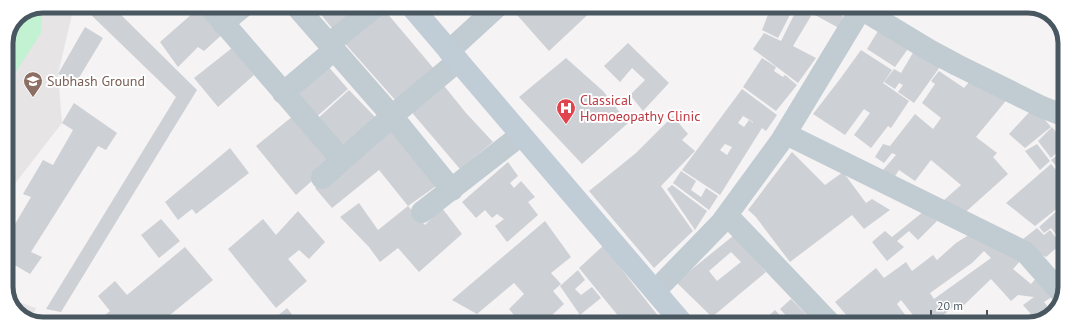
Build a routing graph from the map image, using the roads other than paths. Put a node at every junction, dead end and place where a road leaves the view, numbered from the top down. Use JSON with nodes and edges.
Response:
{"nodes":[{"id":1,"x":216,"y":13,"type":"edge"},
{"id":2,"x":236,"y":13,"type":"edge"},
{"id":3,"x":302,"y":13,"type":"edge"},
{"id":4,"x":368,"y":13,"type":"edge"},
{"id":5,"x":416,"y":13,"type":"edge"},
{"id":6,"x":492,"y":13,"type":"edge"},
{"id":7,"x":856,"y":13,"type":"edge"},
{"id":8,"x":867,"y":13,"type":"edge"},
{"id":9,"x":224,"y":23,"type":"junction"},
{"id":10,"x":332,"y":47,"type":"junction"},
{"id":11,"x":453,"y":56,"type":"junction"},
{"id":12,"x":283,"y":93,"type":"junction"},
{"id":13,"x":1058,"y":114,"type":"edge"},
{"id":14,"x":392,"y":116,"type":"junction"},
{"id":15,"x":786,"y":134,"type":"junction"},
{"id":16,"x":522,"y":135,"type":"junction"},
{"id":17,"x":342,"y":160,"type":"junction"},
{"id":18,"x":322,"y":178,"type":"dead end"},
{"id":19,"x":452,"y":190,"type":"junction"},
{"id":20,"x":422,"y":212,"type":"dead end"},
{"id":21,"x":727,"y":215,"type":"junction"},
{"id":22,"x":1058,"y":289,"type":"edge"},
{"id":23,"x":655,"y":291,"type":"junction"},
{"id":24,"x":677,"y":317,"type":"edge"},
{"id":25,"x":824,"y":317,"type":"edge"}],
"edges":[{"from":1,"to":9,"type":"street"},
{"from":2,"to":9,"type":"street"},
{"from":3,"to":10,"type":"street"},
{"from":4,"to":10,"type":"street"},
{"from":5,"to":11,"type":"street"},
{"from":6,"to":11,"type":"street"},
{"from":7,"to":15,"type":"street"},
{"from":8,"to":13,"type":"street"},
{"from":9,"to":12,"type":"street"},
{"from":10,"to":12,"type":"street"},
{"from":10,"to":14,"type":"street"},
{"from":11,"to":14,"type":"street"},
{"from":11,"to":16,"type":"street"},
{"from":12,"to":17,"type":"street"},
{"from":14,"to":17,"type":"street"},
{"from":14,"to":19,"type":"street"},
{"from":15,"to":21,"type":"street"},
{"from":15,"to":22,"type":"street"},
{"from":16,"to":19,"type":"street"},
{"from":16,"to":23,"type":"street"},
{"from":17,"to":18,"type":"street"},
{"from":19,"to":20,"type":"street"},
{"from":21,"to":23,"type":"street"},
{"from":21,"to":25,"type":"street"},
{"from":23,"to":24,"type":"street"}]}
